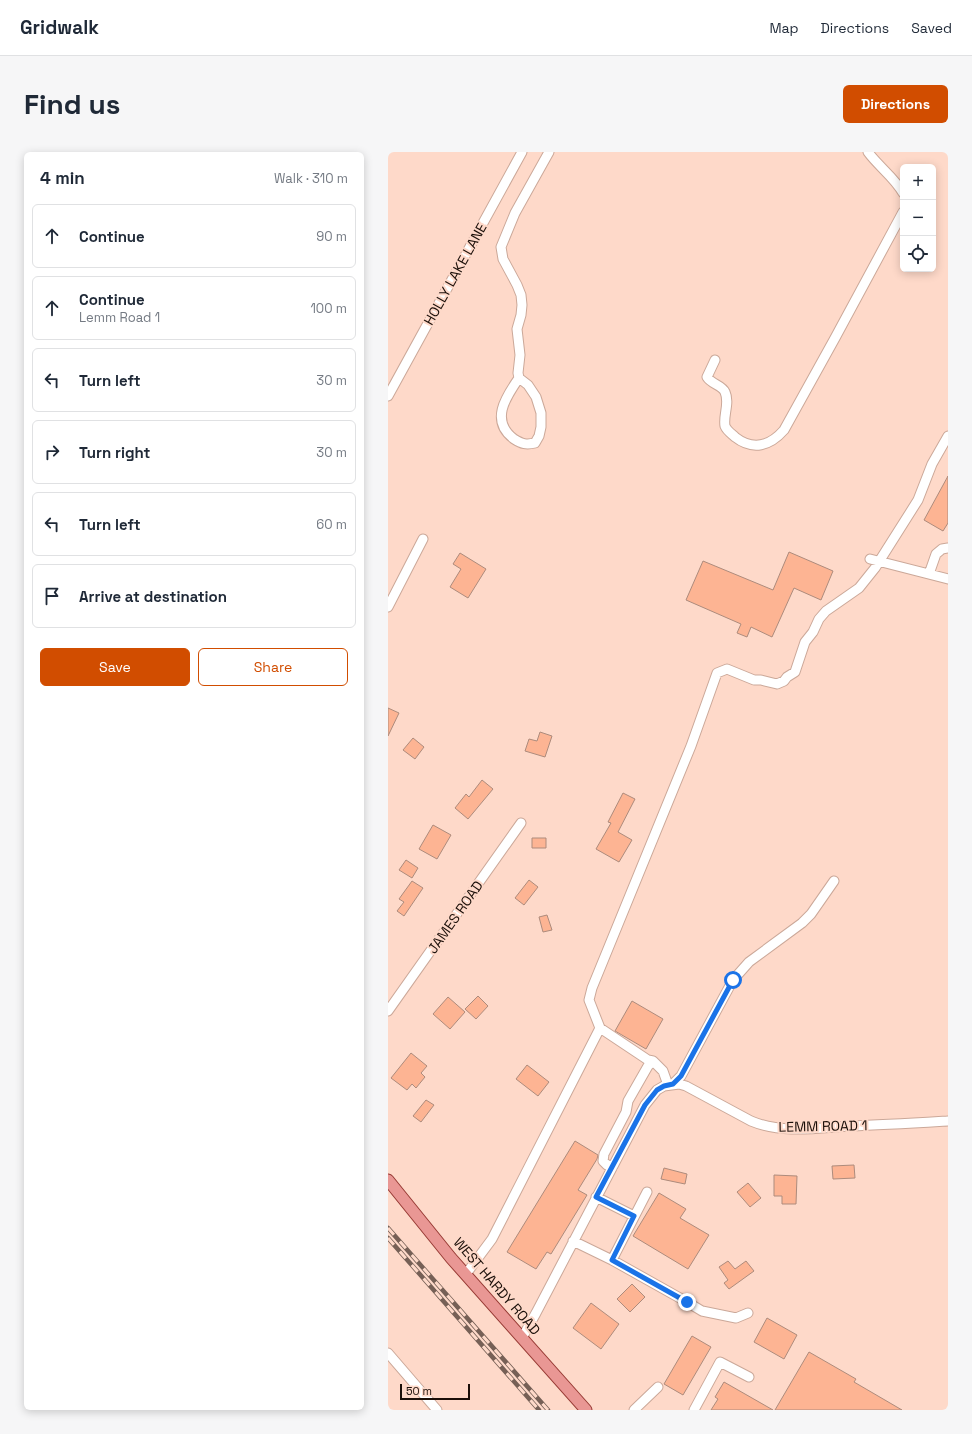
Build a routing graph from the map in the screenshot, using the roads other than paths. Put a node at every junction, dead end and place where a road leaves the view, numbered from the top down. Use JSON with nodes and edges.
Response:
{"nodes":[{"id":1,"x":522,"y":152,"type":"edge"},
{"id":2,"x":549,"y":152,"type":"edge"},
{"id":3,"x":868,"y":152,"type":"edge"},
{"id":4,"x":900,"y":188,"type":"edge"},
{"id":5,"x":900,"y":218,"type":"edge"},
{"id":6,"x":714,"y":360,"type":"dead end"},
{"id":7,"x":519,"y":378,"type":"junction"},
{"id":8,"x":388,"y":396,"type":"edge"},
{"id":9,"x":948,"y":436,"type":"edge"},
{"id":10,"x":423,"y":539,"type":"dead end"},
{"id":11,"x":948,"y":548,"type":"edge"},
{"id":12,"x":874,"y":560,"type":"junction"},
{"id":13,"x":929,"y":574,"type":"junction"},
{"id":14,"x":948,"y":579,"type":"edge"},
{"id":15,"x":388,"y":607,"type":"edge"},
{"id":16,"x":521,"y":823,"type":"dead end"},
{"id":17,"x":834,"y":881,"type":"dead end"},
{"id":18,"x":388,"y":1011,"type":"edge"},
{"id":19,"x":600,"y":1028,"type":"junction"},
{"id":20,"x":653,"y":1061,"type":"junction"},
{"id":21,"x":671,"y":1084,"type":"junction"},
{"id":22,"x":948,"y":1121,"type":"edge"},
{"id":23,"x":613,"y":1166,"type":"junction"},
{"id":24,"x":388,"y":1180,"type":"edge"},
{"id":25,"x":647,"y":1192,"type":"dead end"},
{"id":26,"x":596,"y":1197,"type":"junction"},
{"id":27,"x":634,"y":1216,"type":"junction"},
{"id":28,"x":573,"y":1241,"type":"junction"},
{"id":29,"x":612,"y":1260,"type":"junction"},
{"id":30,"x":466,"y":1274,"type":"junction"},
{"id":31,"x":748,"y":1313,"type":"dead end"},
{"id":32,"x":522,"y":1338,"type":"junction"},
{"id":33,"x":388,"y":1353,"type":"edge"},
{"id":34,"x":749,"y":1377,"type":"dead end"},
{"id":35,"x":658,"y":1387,"type":"dead end"},
{"id":36,"x":436,"y":1410,"type":"edge"},
{"id":37,"x":586,"y":1410,"type":"edge"},
{"id":38,"x":634,"y":1410,"type":"edge"},
{"id":39,"x":694,"y":1410,"type":"edge"}],
"edges":[{"from":1,"to":8,"type":"street","name":"HOLLY LAKE LANE"},
{"from":2,"to":7,"type":"street"},
{"from":3,"to":4,"type":"street"},
{"from":5,"to":6,"type":"street"},
{"from":7,"to":7,"type":"street"},
{"from":9,"to":12,"type":"street"},
{"from":10,"to":15,"type":"street"},
{"from":11,"to":13,"type":"street"},
{"from":12,"to":13,"type":"street"},
{"from":12,"to":19,"type":"street"},
{"from":13,"to":14,"type":"street"},
{"from":16,"to":18,"type":"street","name":"JAMES ROAD"},
{"from":17,"to":21,"type":"street"},
{"from":19,"to":20,"type":"street"},
{"from":19,"to":30,"type":"street"},
{"from":20,"to":21,"type":"street"},
{"from":20,"to":23,"type":"street"},
{"from":21,"to":22,"type":"street","name":"LEMM ROAD 1"},
{"from":21,"to":23,"type":"street"},
{"from":23,"to":26,"type":"street"},
{"from":24,"to":30,"type":"main road","name":"WEST HARDY ROAD"},
{"from":25,"to":27,"type":"street"},
{"from":26,"to":27,"type":"street"},
{"from":26,"to":28,"type":"street"},
{"from":27,"to":29,"type":"street"},
{"from":28,"to":29,"type":"street"},
{"from":28,"to":32,"type":"street"},
{"from":29,"to":31,"type":"street"},
{"from":30,"to":32,"type":"main road","name":"WEST HARDY ROAD"},
{"from":32,"to":37,"type":"main road","name":"WEST HARDY ROAD"},
{"from":33,"to":36,"type":"street"},
{"from":34,"to":39,"type":"street"},
{"from":35,"to":38,"type":"street"}]}
